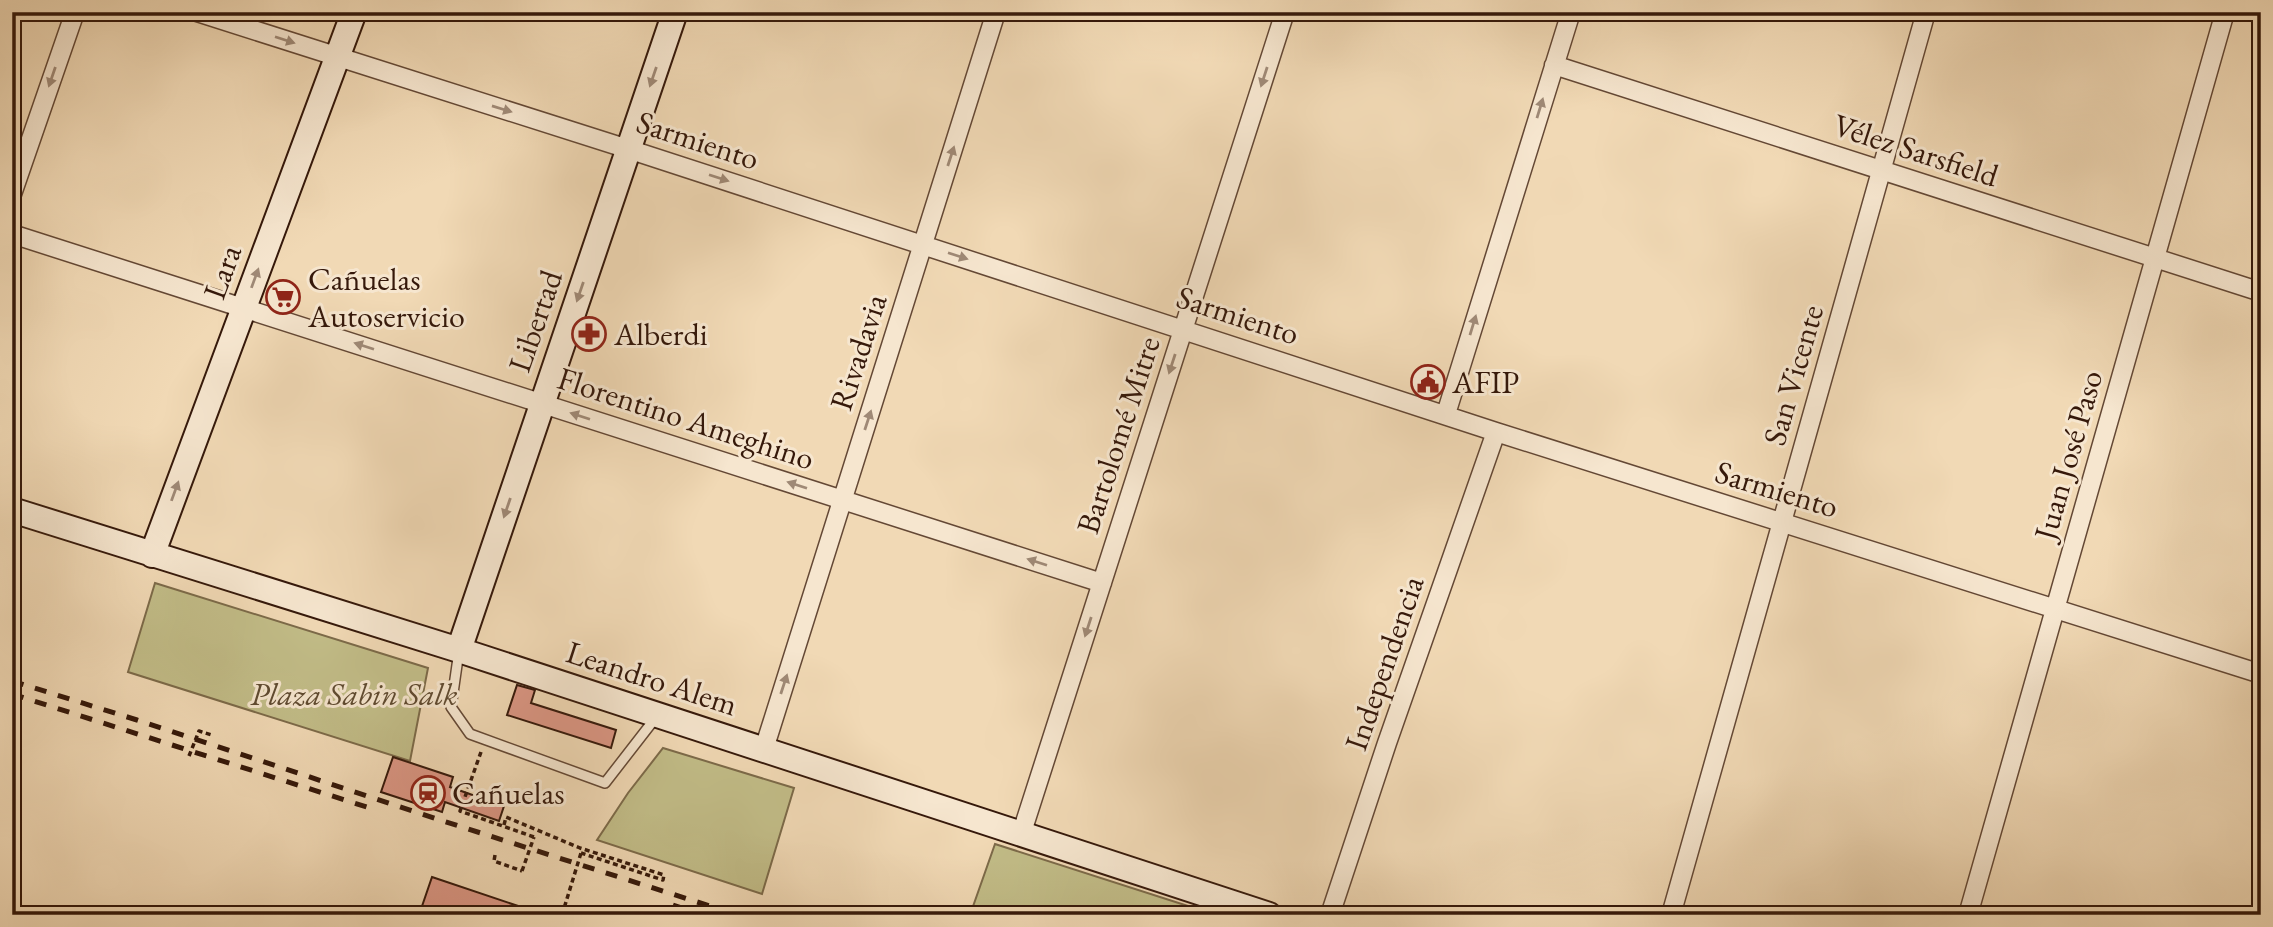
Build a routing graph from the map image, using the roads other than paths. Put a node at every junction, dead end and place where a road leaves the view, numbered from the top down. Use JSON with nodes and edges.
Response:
{"nodes":[{"id":1,"x":75,"y":12,"type":"edge"},
{"id":2,"x":197,"y":12,"type":"edge"},
{"id":3,"x":354,"y":12,"type":"edge"},
{"id":4,"x":675,"y":12,"type":"edge"},
{"id":5,"x":996,"y":12,"type":"edge"},
{"id":6,"x":1285,"y":12,"type":"edge"},
{"id":7,"x":1571,"y":12,"type":"edge"},
{"id":8,"x":1926,"y":12,"type":"edge"},
{"id":9,"x":2225,"y":12,"type":"edge"},
{"id":10,"x":337,"y":57,"type":"junction"},
{"id":11,"x":1554,"y":65,"type":"junction"},
{"id":12,"x":628,"y":149,"type":"junction"},
{"id":13,"x":1881,"y":170,"type":"junction"},
{"id":14,"x":12,"y":194,"type":"edge"},
{"id":15,"x":12,"y":234,"type":"edge"},
{"id":16,"x":923,"y":245,"type":"junction"},
{"id":17,"x":2155,"y":258,"type":"junction"},
{"id":18,"x":2261,"y":292,"type":"edge"},
{"id":19,"x":244,"y":308,"type":"junction"},
{"id":20,"x":1184,"y":329,"type":"junction"},
{"id":21,"x":542,"y":404,"type":"junction"},
{"id":22,"x":1446,"y":414,"type":"junction"},
{"id":23,"x":1496,"y":432,"type":"junction"},
{"id":24,"x":842,"y":500,"type":"junction"},
{"id":25,"x":12,"y":510,"type":"edge"},
{"id":26,"x":1782,"y":521,"type":"junction"},
{"id":27,"x":152,"y":555,"type":"junction"},
{"id":28,"x":1102,"y":583,"type":"junction"},
{"id":29,"x":2055,"y":608,"type":"junction"},
{"id":30,"x":459,"y":650,"type":"junction"},
{"id":31,"x":2261,"y":674,"type":"edge"},
{"id":32,"x":658,"y":715,"type":"junction"},
{"id":33,"x":764,"y":749,"type":"junction"},
{"id":34,"x":1021,"y":835,"type":"junction"},
{"id":35,"x":1269,"y":915,"type":"edge"},
{"id":36,"x":1329,"y":915,"type":"edge"},
{"id":37,"x":1671,"y":915,"type":"edge"},
{"id":38,"x":1968,"y":915,"type":"edge"}],
"edges":[{"from":1,"to":14,"type":"street","one_way":true},
{"from":2,"to":10,"type":"street","name":"Sarmiento","one_way":true},
{"from":3,"to":10,"type":"street","name":"Lara"},
{"from":4,"to":12,"type":"street","name":"Libertad","one_way":true},
{"from":16,"to":5,"type":"street","name":"Rivadavia","one_way":true},
{"from":6,"to":20,"type":"street","name":"Bartolomé Mitre","one_way":true},
{"from":7,"to":11,"type":"street"},
{"from":8,"to":13,"type":"street","name":"San Vicente"},
{"from":9,"to":17,"type":"street","name":"Juan José Paso"},
{"from":10,"to":12,"type":"street","name":"Sarmiento","one_way":true},
{"from":19,"to":10,"type":"street","name":"Lara","one_way":true},
{"from":11,"to":13,"type":"street","name":"Vélez Sarsfield"},
{"from":22,"to":11,"type":"street","one_way":true},
{"from":12,"to":16,"type":"street","name":"Sarmiento","one_way":true},
{"from":12,"to":21,"type":"street","name":"Libertad","one_way":true},
{"from":13,"to":17,"type":"street","name":"Vélez Sarsfield"},
{"from":13,"to":26,"type":"street","name":"San Vicente"},
{"from":15,"to":19,"type":"street","name":"Florentino Ameghino"},
{"from":16,"to":20,"type":"street","name":"Sarmiento","one_way":true},
{"from":24,"to":16,"type":"street","name":"Rivadavia","one_way":true},
{"from":17,"to":18,"type":"street","name":"Vélez Sarsfield"},
{"from":17,"to":29,"type":"street","name":"Juan José Paso"},
{"from":21,"to":19,"type":"street","name":"Florentino Ameghino","one_way":true},
{"from":27,"to":19,"type":"street","name":"Lara","one_way":true},
{"from":20,"to":22,"type":"street","name":"Sarmiento"},
{"from":20,"to":28,"type":"street","name":"Bartolomé Mitre","one_way":true},
{"from":24,"to":21,"type":"street","name":"Florentino Ameghino","one_way":true},
{"from":21,"to":30,"type":"street","name":"Libertad","one_way":true},
{"from":22,"to":23,"type":"street","name":"Sarmiento"},
{"from":23,"to":26,"type":"street","name":"Sarmiento"},
{"from":23,"to":36,"type":"street","name":"Independencia"},
{"from":28,"to":24,"type":"street","name":"Florentino Ameghino","one_way":true},
{"from":33,"to":24,"type":"street","name":"Rivadavia","one_way":true},
{"from":25,"to":27,"type":"street","name":"Leandro Alem"},
{"from":26,"to":29,"type":"street","name":"Sarmiento"},
{"from":26,"to":37,"type":"street","name":"San Vicente"},
{"from":27,"to":30,"type":"street","name":"Leandro Alem"},
{"from":28,"to":34,"type":"street","name":"Bartolomé Mitre","one_way":true},
{"from":29,"to":31,"type":"street","name":"Sarmiento"},
{"from":29,"to":38,"type":"street","name":"Juan José Paso"},
{"from":30,"to":32,"type":"street","name":"Leandro Alem"},
{"from":30,"to":32,"type":"lane"},
{"from":32,"to":33,"type":"street","name":"Leandro Alem"},
{"from":33,"to":34,"type":"street","name":"Leandro Alem"},
{"from":34,"to":35,"type":"street","name":"Leandro Alem"}]}
